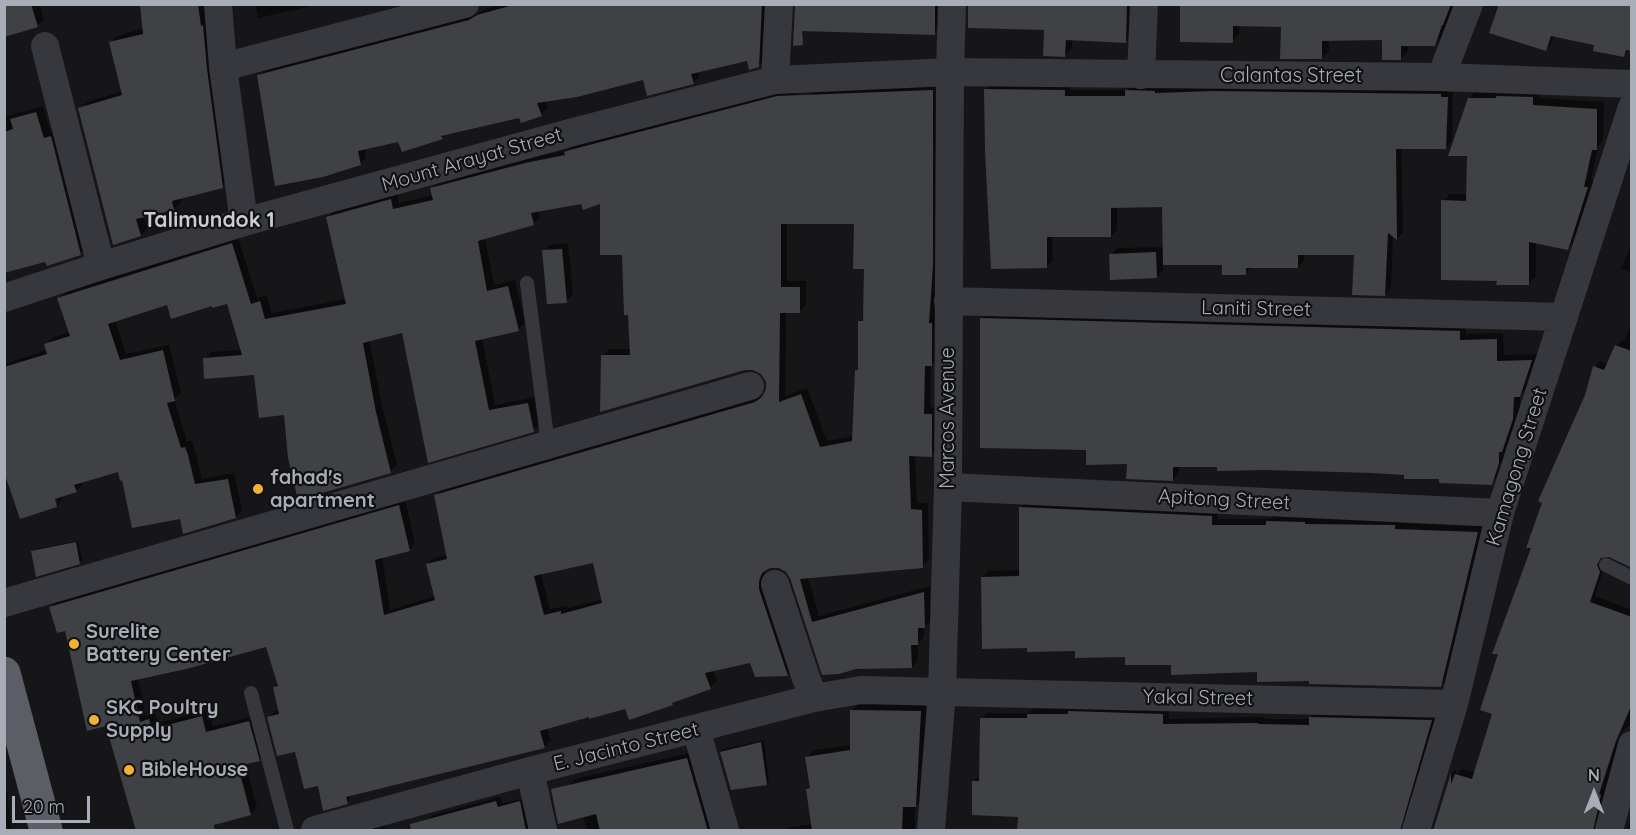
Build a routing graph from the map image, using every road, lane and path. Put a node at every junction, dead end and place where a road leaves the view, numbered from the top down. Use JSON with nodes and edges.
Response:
{"nodes":[{"id":1,"x":218,"y":4,"type":"edge"},
{"id":2,"x":465,"y":4,"type":"edge"},
{"id":3,"x":779,"y":4,"type":"edge"},
{"id":4,"x":952,"y":4,"type":"edge"},
{"id":5,"x":1144,"y":4,"type":"edge"},
{"id":6,"x":1469,"y":4,"type":"edge"},
{"id":7,"x":45,"y":46,"type":"dead end"},
{"id":8,"x":223,"y":67,"type":"junction"},
{"id":9,"x":950,"y":72,"type":"junction"},
{"id":10,"x":1141,"y":75,"type":"junction"},
{"id":11,"x":1441,"y":77,"type":"junction"},
{"id":12,"x":775,"y":80,"type":"junction"},
{"id":13,"x":1632,"y":84,"type":"edge"},
{"id":14,"x":1632,"y":107,"type":"edge"},
{"id":15,"x":244,"y":222,"type":"junction"},
{"id":16,"x":101,"y":266,"type":"junction"},
{"id":17,"x":527,"y":283,"type":"dead end"},
{"id":18,"x":4,"y":298,"type":"edge"},
{"id":19,"x":948,"y":302,"type":"junction"},
{"id":20,"x":1564,"y":317,"type":"junction"},
{"id":21,"x":750,"y":386,"type":"dead end"},
{"id":22,"x":548,"y":444,"type":"junction"},
{"id":23,"x":948,"y":487,"type":"junction"},
{"id":24,"x":1500,"y":513,"type":"junction"},
{"id":25,"x":1606,"y":565,"type":"dead end"},
{"id":26,"x":1632,"y":578,"type":"edge"},
{"id":27,"x":776,"y":584,"type":"dead end"},
{"id":28,"x":4,"y":603,"type":"edge"},
{"id":29,"x":5,"y":680,"type":"edge"},
{"id":30,"x":942,"y":692,"type":"junction"},
{"id":31,"x":251,"y":693,"type":"dead end"},
{"id":32,"x":814,"y":698,"type":"junction"},
{"id":33,"x":1454,"y":704,"type":"junction"},
{"id":34,"x":696,"y":729,"type":"junction"},
{"id":35,"x":1632,"y":745,"type":"edge"},
{"id":36,"x":530,"y":771,"type":"junction"},
{"id":37,"x":46,"y":831,"type":"edge"},
{"id":38,"x":287,"y":831,"type":"edge"},
{"id":39,"x":315,"y":831,"type":"edge"},
{"id":40,"x":543,"y":831,"type":"edge"},
{"id":41,"x":725,"y":831,"type":"edge"},
{"id":42,"x":931,"y":831,"type":"edge"},
{"id":43,"x":1416,"y":831,"type":"edge"},
{"id":44,"x":1609,"y":831,"type":"edge"}],
"edges":[{"from":1,"to":8,"type":"street"},
{"from":2,"to":8,"type":"street"},
{"from":3,"to":12,"type":"street"},
{"from":4,"to":9,"type":"street","name":"Marcos Avenue"},
{"from":5,"to":10,"type":"street"},
{"from":6,"to":11,"type":"street"},
{"from":7,"to":16,"type":"street"},
{"from":8,"to":15,"type":"street"},
{"from":9,"to":10,"type":"street","name":"Calantas Street"},
{"from":9,"to":12,"type":"street","name":"Mount Arayat Street"},
{"from":9,"to":19,"type":"street","name":"Marcos Avenue"},
{"from":10,"to":11,"type":"street","name":"Calantas Street"},
{"from":11,"to":13,"type":"street","name":"Calantas Street"},
{"from":12,"to":15,"type":"street","name":"Mount Arayat Street"},
{"from":14,"to":20,"type":"street","name":"Kamagong Street"},
{"from":15,"to":16,"type":"street","name":"Mount Arayat Street"},
{"from":16,"to":18,"type":"street","name":"Mount Arayat Street"},
{"from":17,"to":22,"type":"lane"},
{"from":19,"to":20,"type":"street","name":"Laniti Street"},
{"from":19,"to":23,"type":"street","name":"Marcos Avenue"},
{"from":20,"to":24,"type":"street","name":"Kamagong Street"},
{"from":21,"to":22,"type":"street"},
{"from":22,"to":28,"type":"street"},
{"from":23,"to":24,"type":"street","name":"Apitong Street"},
{"from":23,"to":30,"type":"street","name":"Marcos Avenue"},
{"from":24,"to":33,"type":"street","name":"Kamagong Street"},
{"from":25,"to":26,"type":"lane"},
{"from":27,"to":32,"type":"street"},
{"from":29,"to":37,"type":"highway"},
{"from":30,"to":32,"type":"street","name":"E. Jacinto Street"},
{"from":30,"to":33,"type":"street","name":"Yakal Street"},
{"from":30,"to":42,"type":"street","name":"Marcos Avenue"},
{"from":31,"to":38,"type":"lane"},
{"from":32,"to":34,"type":"street","name":"E. Jacinto Street"},
{"from":33,"to":43,"type":"street","name":"Kamagong Street"},
{"from":34,"to":36,"type":"street","name":"E. Jacinto Street"},
{"from":34,"to":41,"type":"street"},
{"from":35,"to":44,"type":"street"},
{"from":36,"to":39,"type":"street","name":"E. Jacinto Street"},
{"from":36,"to":40,"type":"street"}]}
